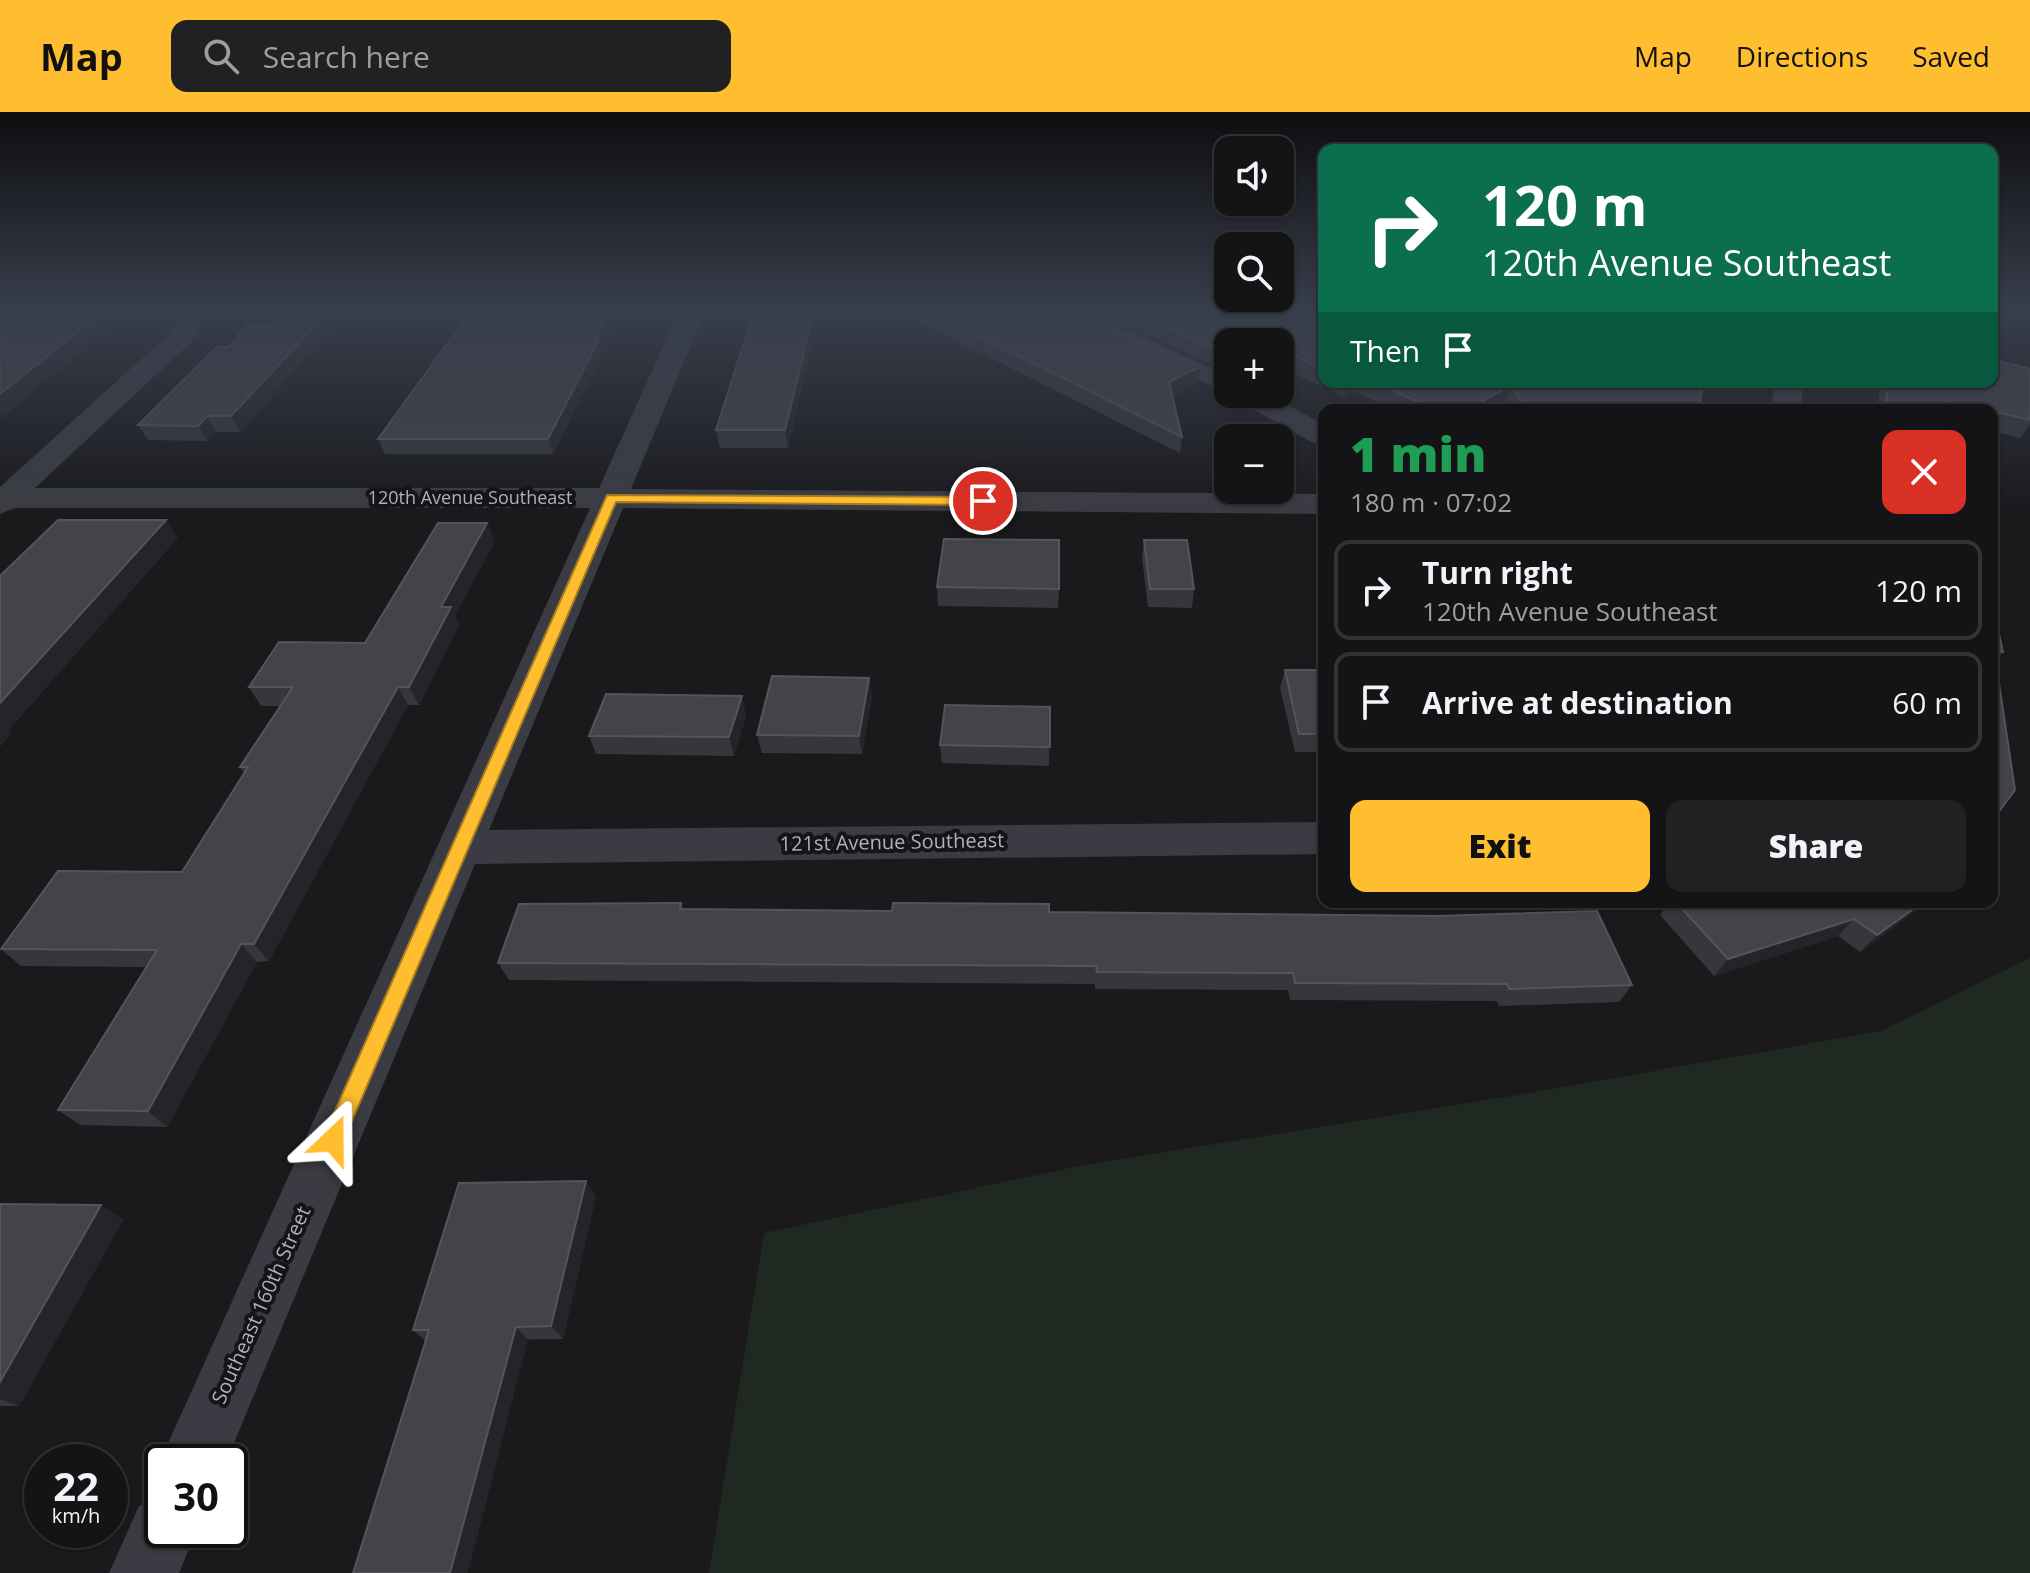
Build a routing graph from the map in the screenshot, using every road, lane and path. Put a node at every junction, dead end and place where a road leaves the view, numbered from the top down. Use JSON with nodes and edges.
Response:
{"nodes":[{"id":1,"x":135,"y":379,"type":"edge"},
{"id":2,"x":662,"y":379,"type":"edge"},
{"id":3,"x":1272,"y":408,"type":"edge"},
{"id":4,"x":1318,"y":434,"type":"edge"},
{"id":5,"x":611,"y":498,"type":"junction"},
{"id":6,"x":2,"y":500,"type":"edge"},
{"id":7,"x":1318,"y":504,"type":"edge"},
{"id":8,"x":1318,"y":838,"type":"edge"},
{"id":9,"x":461,"y":847,"type":"junction"},
{"id":10,"x":201,"y":1444,"type":"edge"},
{"id":11,"x":155,"y":1548,"type":"edge"},
{"id":12,"x":144,"y":1573,"type":"edge"}],
"edges":[{"from":1,"to":6,"type":"street"},
{"from":2,"to":5,"type":"street","name":"Southeast 160th Street"},
{"from":3,"to":4,"type":"street"},
{"from":5,"to":6,"type":"street","name":"120th Avenue Southeast"},
{"from":5,"to":7,"type":"street","name":"120th Avenue Southeast"},
{"from":5,"to":9,"type":"street","name":"Southeast 160th Street"},
{"from":8,"to":9,"type":"street","name":"121st Avenue Southeast"},
{"from":9,"to":10,"type":"street","name":"Southeast 160th Street"},
{"from":11,"to":12,"type":"street"}]}
